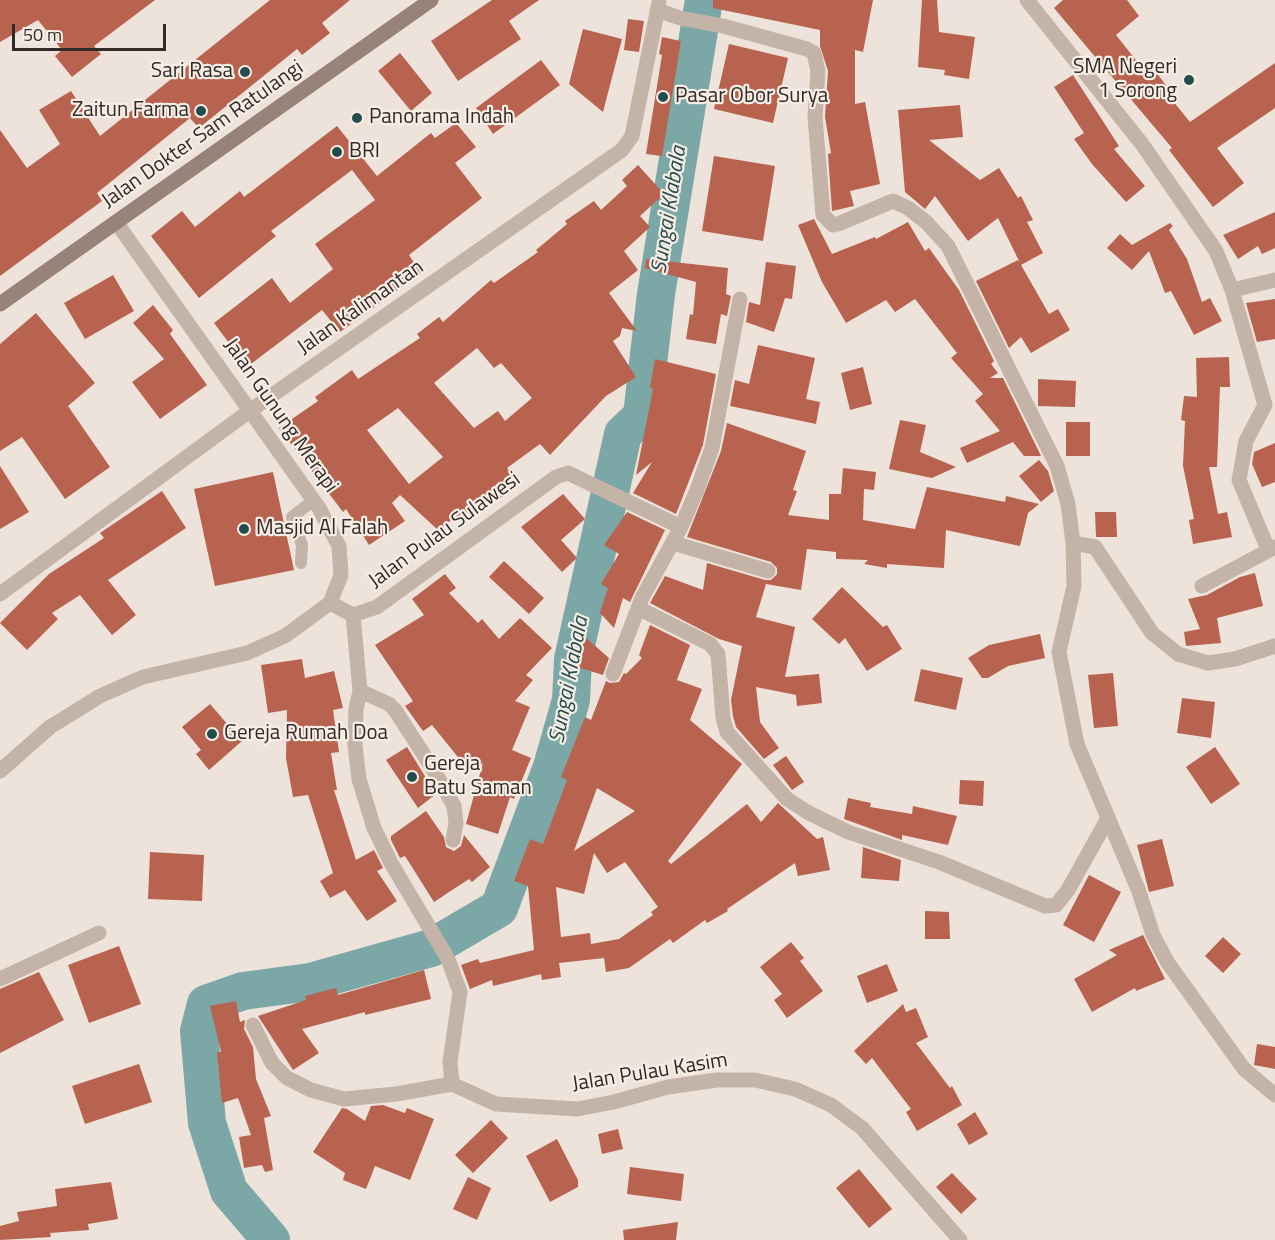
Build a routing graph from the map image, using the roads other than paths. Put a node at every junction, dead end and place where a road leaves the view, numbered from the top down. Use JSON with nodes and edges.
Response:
{"nodes":[{"id":1,"x":431,"y":0,"type":"edge"},
{"id":2,"x":1027,"y":0,"type":"edge"},
{"id":3,"x":658,"y":5,"type":"edge"},
{"id":4,"x":116,"y":222,"type":"junction"},
{"id":5,"x":1275,"y":280,"type":"edge"},
{"id":6,"x":1232,"y":290,"type":"junction"},
{"id":7,"x":740,"y":300,"type":"dead end"},
{"id":8,"x":0,"y":304,"type":"edge"},
{"id":9,"x":1270,"y":403,"type":"edge"},
{"id":10,"x":250,"y":410,"type":"junction"},
{"id":11,"x":314,"y":500,"type":"junction"},
{"id":12,"x":681,"y":527,"type":"junction"},
{"id":13,"x":673,"y":543,"type":"junction"},
{"id":14,"x":1073,"y":543,"type":"junction"},
{"id":15,"x":1271,"y":548,"type":"edge"},
{"id":16,"x":301,"y":563,"type":"dead end"},
{"id":17,"x":768,"y":571,"type":"dead end"},
{"id":18,"x":1202,"y":586,"type":"dead end"},
{"id":19,"x":0,"y":594,"type":"edge"},
{"id":20,"x":330,"y":603,"type":"junction"},
{"id":21,"x":638,"y":608,"type":"junction"},
{"id":22,"x":353,"y":615,"type":"junction"},
{"id":23,"x":1275,"y":646,"type":"edge"},
{"id":24,"x":613,"y":674,"type":"dead end"},
{"id":25,"x":360,"y":691,"type":"junction"},
{"id":26,"x":0,"y":771,"type":"edge"},
{"id":27,"x":1107,"y":820,"type":"junction"},
{"id":28,"x":453,"y":840,"type":"dead end"},
{"id":29,"x":99,"y":933,"type":"dead end"},
{"id":30,"x":0,"y":979,"type":"edge"},
{"id":31,"x":254,"y":1025,"type":"dead end"},
{"id":32,"x":452,"y":1084,"type":"junction"},
{"id":33,"x":1275,"y":1095,"type":"edge"},
{"id":34,"x":960,"y":1240,"type":"edge"}],
"edges":[{"from":1,"to":4,"type":"street","name":"Jalan Dokter Sam Ratulangi"},
{"from":2,"to":6,"type":"street"},
{"from":3,"to":10,"type":"street","name":"Jalan Kalimantan"},
{"from":3,"to":14,"type":"street"},
{"from":4,"to":8,"type":"street","name":"Jalan Dokter Sam Ratulangi"},
{"from":4,"to":10,"type":"street","name":"Jalan Gunung Merapi"},
{"from":5,"to":6,"type":"street"},
{"from":6,"to":9,"type":"street"},
{"from":7,"to":12,"type":"street"},
{"from":9,"to":15,"type":"street"},
{"from":10,"to":11,"type":"street","name":"Jalan Gunung Merapi"},
{"from":10,"to":19,"type":"street","name":"Jalan Kalimantan"},
{"from":11,"to":16,"type":"lane"},
{"from":11,"to":20,"type":"street","name":"Jalan Gunung Merapi"},
{"from":12,"to":13,"type":"street"},
{"from":12,"to":22,"type":"street","name":"Jalan Pulau Sulawesi"},
{"from":13,"to":17,"type":"street"},
{"from":13,"to":21,"type":"street"},
{"from":14,"to":23,"type":"street"},
{"from":14,"to":27,"type":"street"},
{"from":15,"to":18,"type":"street"},
{"from":20,"to":22,"type":"street"},
{"from":20,"to":26,"type":"street"},
{"from":21,"to":24,"type":"street"},
{"from":21,"to":27,"type":"street"},
{"from":22,"to":25,"type":"street"},
{"from":25,"to":28,"type":"street"},
{"from":25,"to":32,"type":"street"},
{"from":27,"to":33,"type":"street"},
{"from":29,"to":30,"type":"street"},
{"from":31,"to":32,"type":"street"},
{"from":32,"to":34,"type":"street","name":"Jalan Pulau Kasim"}]}
